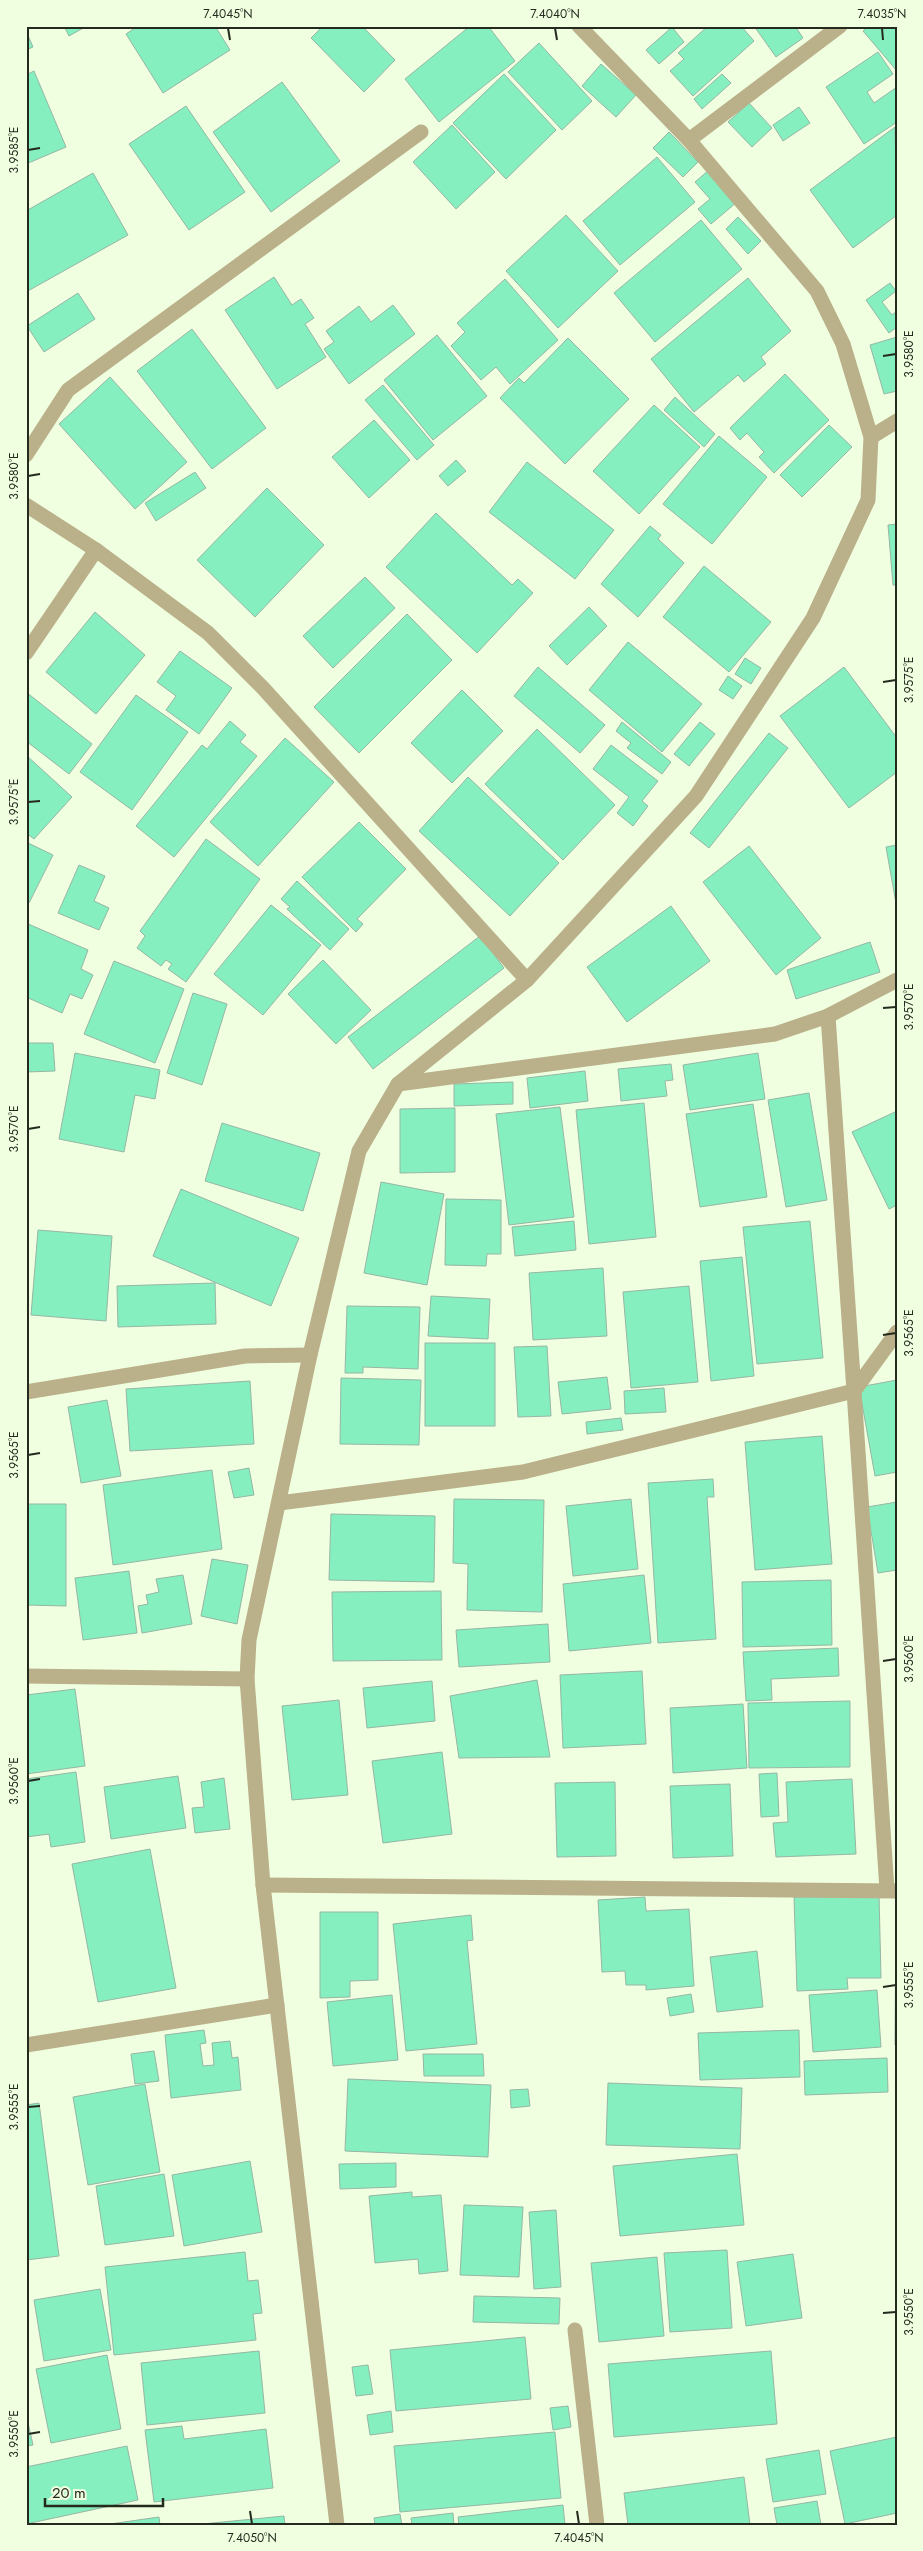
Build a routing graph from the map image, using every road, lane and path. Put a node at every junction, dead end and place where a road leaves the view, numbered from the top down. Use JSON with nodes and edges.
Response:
{"nodes":[{"id":1,"x":579,"y":26,"type":"edge"},
{"id":2,"x":840,"y":26,"type":"edge"},
{"id":3,"x":421,"y":132,"type":"dead end"},
{"id":4,"x":689,"y":140,"type":"junction"},
{"id":5,"x":897,"y":421,"type":"edge"},
{"id":6,"x":871,"y":437,"type":"junction"},
{"id":7,"x":26,"y":455,"type":"edge"},
{"id":8,"x":26,"y":505,"type":"edge"},
{"id":9,"x":96,"y":550,"type":"junction"},
{"id":10,"x":26,"y":653,"type":"edge"},
{"id":11,"x":527,"y":980,"type":"junction"},
{"id":12,"x":897,"y":980,"type":"edge"},
{"id":13,"x":828,"y":1016,"type":"junction"},
{"id":14,"x":398,"y":1084,"type":"junction"},
{"id":15,"x":897,"y":1332,"type":"edge"},
{"id":16,"x":310,"y":1355,"type":"junction"},
{"id":17,"x":854,"y":1391,"type":"junction"},
{"id":18,"x":26,"y":1392,"type":"edge"},
{"id":19,"x":279,"y":1503,"type":"junction"},
{"id":20,"x":26,"y":1676,"type":"edge"},
{"id":21,"x":246,"y":1679,"type":"junction"},
{"id":22,"x":263,"y":1885,"type":"junction"},
{"id":23,"x":892,"y":1890,"type":"edge"},
{"id":24,"x":277,"y":2005,"type":"junction"},
{"id":25,"x":26,"y":2045,"type":"edge"},
{"id":26,"x":575,"y":2330,"type":"dead end"},
{"id":27,"x":337,"y":2525,"type":"edge"},
{"id":28,"x":597,"y":2525,"type":"edge"}],
"edges":[{"from":1,"to":4,"type":"street"},
{"from":2,"to":4,"type":"street"},
{"from":3,"to":7,"type":"street"},
{"from":4,"to":6,"type":"street"},
{"from":5,"to":6,"type":"street"},
{"from":6,"to":11,"type":"street"},
{"from":8,"to":9,"type":"street"},
{"from":9,"to":10,"type":"street"},
{"from":9,"to":11,"type":"street"},
{"from":11,"to":14,"type":"street"},
{"from":12,"to":13,"type":"street"},
{"from":13,"to":14,"type":"street"},
{"from":13,"to":17,"type":"street"},
{"from":14,"to":16,"type":"street"},
{"from":15,"to":17,"type":"street"},
{"from":16,"to":18,"type":"street"},
{"from":16,"to":19,"type":"street"},
{"from":17,"to":19,"type":"street"},
{"from":17,"to":23,"type":"street"},
{"from":19,"to":21,"type":"street"},
{"from":20,"to":21,"type":"street"},
{"from":21,"to":22,"type":"street"},
{"from":22,"to":23,"type":"street"},
{"from":22,"to":24,"type":"street"},
{"from":24,"to":25,"type":"street"},
{"from":24,"to":27,"type":"street"},
{"from":26,"to":28,"type":"street"}]}
